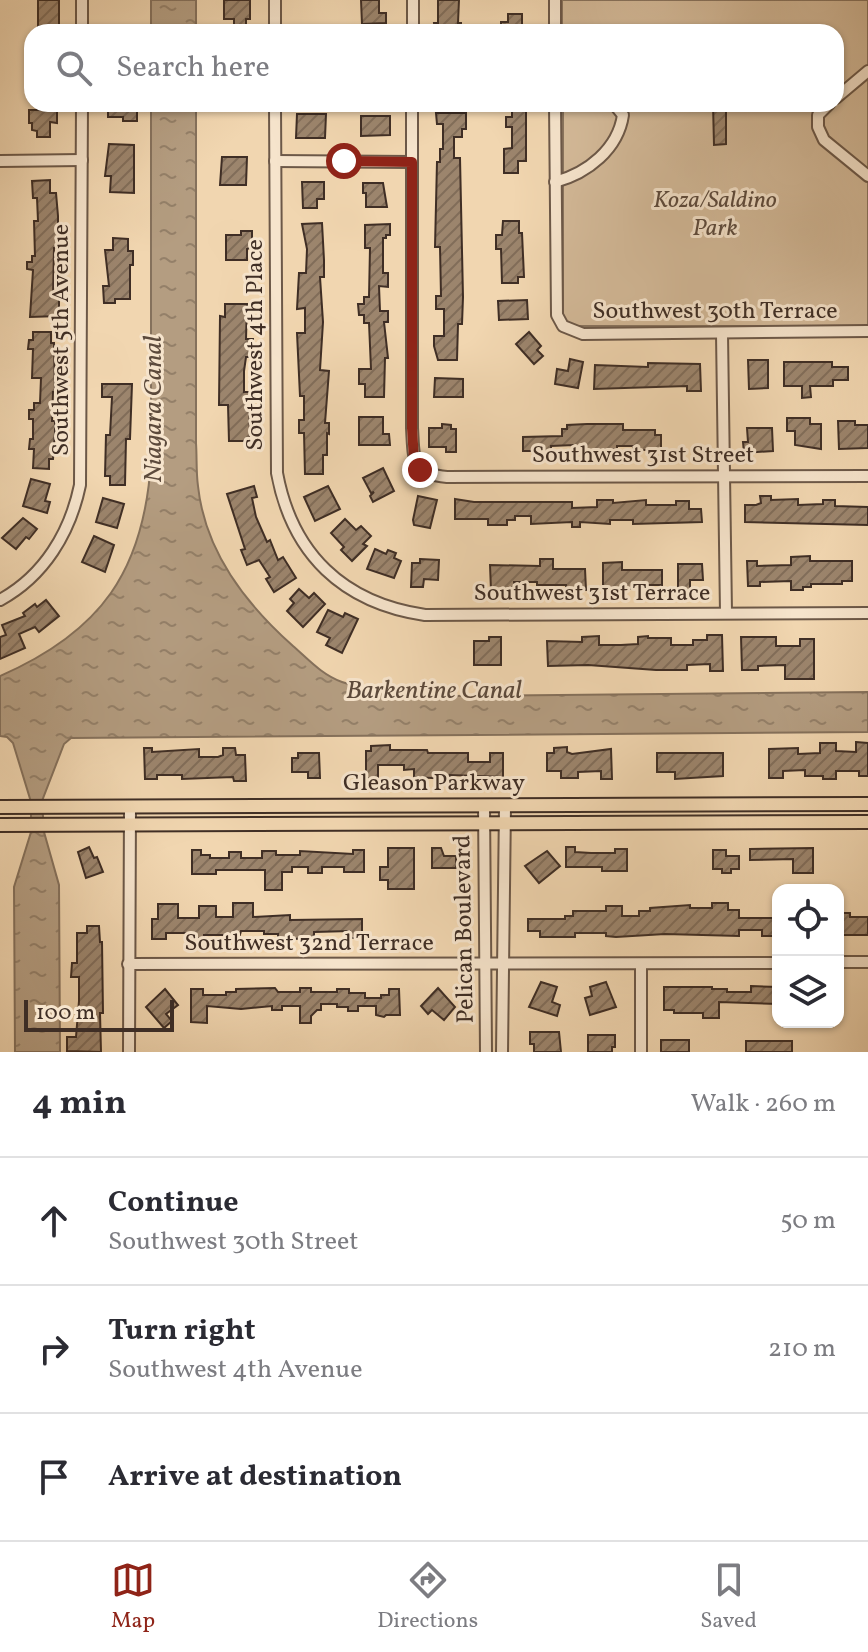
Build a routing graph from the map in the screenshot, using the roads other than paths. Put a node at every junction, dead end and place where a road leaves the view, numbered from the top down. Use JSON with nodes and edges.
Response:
{"nodes":[{"id":1,"x":82,"y":0,"type":"edge"},
{"id":2,"x":275,"y":0,"type":"edge"},
{"id":3,"x":413,"y":0,"type":"edge"},
{"id":4,"x":555,"y":0,"type":"edge"},
{"id":5,"x":82,"y":24,"type":"edge"},
{"id":6,"x":275,"y":24,"type":"edge"},
{"id":7,"x":413,"y":24,"type":"edge"},
{"id":8,"x":555,"y":24,"type":"edge"},
{"id":9,"x":868,"y":71,"type":"edge"},
{"id":10,"x":844,"y":91,"type":"edge"},
{"id":11,"x":82,"y":112,"type":"edge"},
{"id":12,"x":275,"y":112,"type":"edge"},
{"id":13,"x":412,"y":112,"type":"edge"},
{"id":14,"x":555,"y":112,"type":"edge"},
{"id":15,"x":621,"y":112,"type":"edge"},
{"id":16,"x":821,"y":112,"type":"edge"},
{"id":17,"x":82,"y":160,"type":"junction"},
{"id":18,"x":0,"y":161,"type":"edge"},
{"id":19,"x":275,"y":161,"type":"junction"},
{"id":20,"x":412,"y":162,"type":"junction"},
{"id":21,"x":868,"y":176,"type":"edge"},
{"id":22,"x":555,"y":182,"type":"junction"},
{"id":23,"x":868,"y":331,"type":"edge"},
{"id":24,"x":722,"y":334,"type":"junction"},
{"id":25,"x":724,"y":476,"type":"junction"},
{"id":26,"x":868,"y":476,"type":"edge"},
{"id":27,"x":326,"y":571,"type":"joint"},
{"id":28,"x":0,"y":600,"type":"edge"},
{"id":29,"x":726,"y":613,"type":"junction"},
{"id":30,"x":868,"y":613,"type":"edge"},
{"id":31,"x":868,"y":804,"type":"edge"},
{"id":32,"x":484,"y":805,"type":"junction"},
{"id":33,"x":130,"y":806,"type":"junction"},
{"id":34,"x":505,"y":806,"type":"junction"},
{"id":35,"x":0,"y":807,"type":"edge"},
{"id":36,"x":868,"y":822,"type":"edge"},
{"id":37,"x":504,"y":823,"type":"junction"},
{"id":38,"x":484,"y":824,"type":"junction"},
{"id":39,"x":0,"y":825,"type":"edge"},
{"id":40,"x":130,"y":825,"type":"junction"},
{"id":41,"x":844,"y":962,"type":"edge"},
{"id":42,"x":868,"y":962,"type":"edge"},
{"id":43,"x":486,"y":963,"type":"junction"},
{"id":44,"x":772,"y":963,"type":"edge"},
{"id":45,"x":128,"y":964,"type":"junction"},
{"id":46,"x":503,"y":964,"type":"junction"},
{"id":47,"x":641,"y":964,"type":"junction"},
{"id":48,"x":129,"y":1052,"type":"edge"},
{"id":49,"x":486,"y":1052,"type":"edge"},
{"id":50,"x":502,"y":1052,"type":"edge"},
{"id":51,"x":641,"y":1052,"type":"edge"}],
"edges":[{"from":1,"to":5,"type":"street"},
{"from":2,"to":6,"type":"street"},
{"from":3,"to":7,"type":"street"},
{"from":4,"to":8,"type":"street"},
{"from":9,"to":10,"type":"street"},
{"from":11,"to":17,"type":"street","name":"Southwest 5th Avenue"},
{"from":12,"to":19,"type":"street","name":"Southwest 4th Place"},
{"from":13,"to":20,"type":"street"},
{"from":14,"to":22,"type":"street"},
{"from":15,"to":22,"type":"street"},
{"from":16,"to":21,"type":"street"},
{"from":17,"to":18,"type":"street"},
{"from":17,"to":28,"type":"street","name":"Southwest 5th Avenue"},
{"from":19,"to":20,"type":"street"},
{"from":19,"to":27,"type":"street","name":"Southwest 4th Place"},
{"from":20,"to":25,"type":"street","name":"Southwest 31st Street"},
{"from":22,"to":24,"type":"street","name":"Southwest 30th Terrace"},
{"from":23,"to":24,"type":"street","name":"Southwest 30th Terrace"},
{"from":24,"to":25,"type":"street"},
{"from":25,"to":26,"type":"street","name":"Southwest 31st Street"},
{"from":25,"to":29,"type":"street"},
{"from":27,"to":29,"type":"street","name":"Southwest 31st Terrace"},
{"from":29,"to":30,"type":"street","name":"Southwest 31st Terrace"},
{"from":31,"to":34,"type":"main road","name":"Gleason Parkway"},
{"from":32,"to":33,"type":"main road","name":"Gleason Parkway"},
{"from":32,"to":34,"type":"main road","name":"Gleason Parkway"},
{"from":32,"to":38,"type":"street","name":"Pelican Boulevard"},
{"from":33,"to":35,"type":"main road","name":"Gleason Parkway"},
{"from":33,"to":40,"type":"street"},
{"from":34,"to":37,"type":"street","name":"Pelican Boulevard"},
{"from":36,"to":37,"type":"main road","name":"Gleason Parkway"},
{"from":37,"to":38,"type":"main road","name":"Gleason Parkway"},
{"from":37,"to":46,"type":"street","name":"Pelican Boulevard"},
{"from":38,"to":40,"type":"main road","name":"Gleason Parkway"},
{"from":38,"to":43,"type":"street","name":"Pelican Boulevard"},
{"from":39,"to":40,"type":"main road","name":"Gleason Parkway"},
{"from":40,"to":45,"type":"street"},
{"from":41,"to":42,"type":"street"},
{"from":43,"to":45,"type":"street","name":"Southwest 32nd Terrace"},
{"from":43,"to":46,"type":"street","name":"Southwest 32nd Terrace"},
{"from":43,"to":49,"type":"street","name":"Pelican Boulevard"},
{"from":44,"to":47,"type":"street","name":"Southwest 32nd Terrace"},
{"from":45,"to":48,"type":"street"},
{"from":46,"to":47,"type":"street","name":"Southwest 32nd Terrace"},
{"from":46,"to":50,"type":"street","name":"Pelican Boulevard"},
{"from":47,"to":51,"type":"street"}]}
